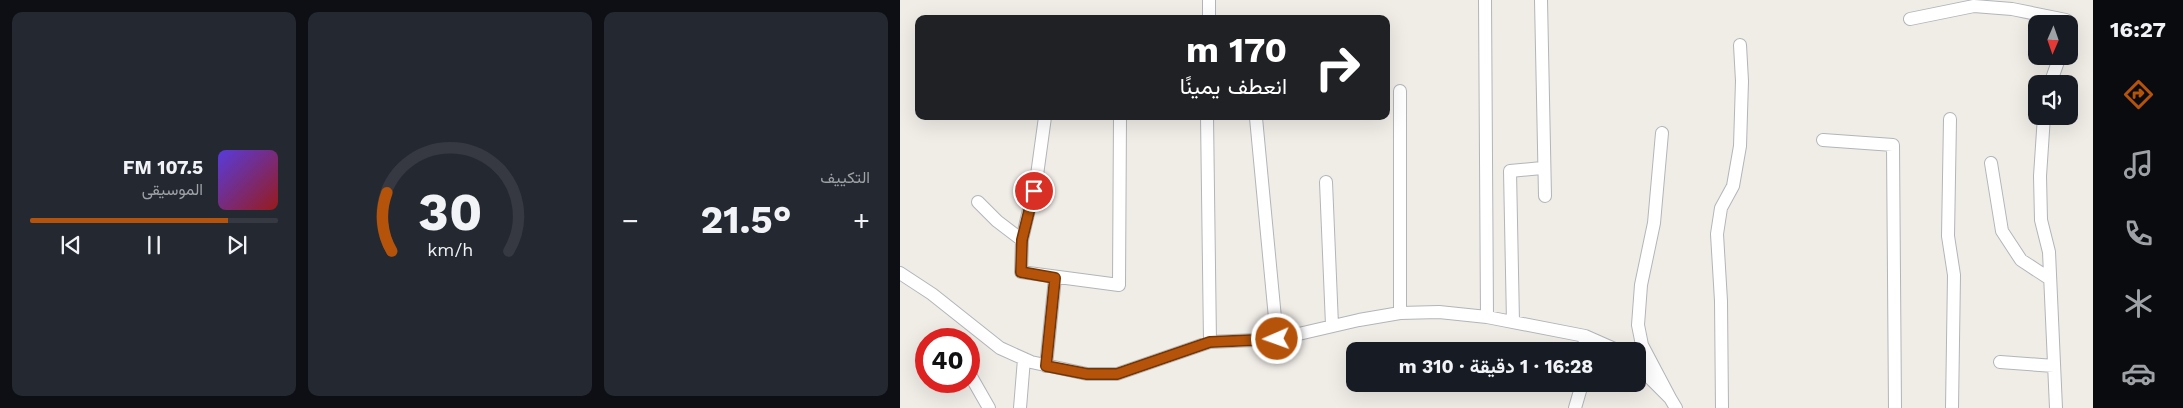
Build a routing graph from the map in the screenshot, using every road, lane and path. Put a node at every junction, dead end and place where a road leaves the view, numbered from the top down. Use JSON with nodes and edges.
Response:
{"nodes":[{"id":1,"x":1209,"y":0,"type":"edge"},
{"id":2,"x":1485,"y":0,"type":"edge"},
{"id":3,"x":1541,"y":0,"type":"edge"},
{"id":4,"x":1208,"y":15,"type":"edge"},
{"id":5,"x":2041,"y":15,"type":"edge"},
{"id":6,"x":1910,"y":19,"type":"dead end"},
{"id":7,"x":1740,"y":46,"type":"dead end"},
{"id":8,"x":1400,"y":91,"type":"dead end"},
{"id":9,"x":1950,"y":119,"type":"dead end"},
{"id":10,"x":1044,"y":120,"type":"edge"},
{"id":11,"x":1120,"y":120,"type":"edge"},
{"id":12,"x":1207,"y":120,"type":"edge"},
{"id":13,"x":1256,"y":120,"type":"edge"},
{"id":14,"x":2043,"y":125,"type":"edge"},
{"id":15,"x":1662,"y":133,"type":"dead end"},
{"id":16,"x":1823,"y":140,"type":"dead end"},
{"id":17,"x":1991,"y":164,"type":"dead end"},
{"id":18,"x":1542,"y":168,"type":"junction"},
{"id":19,"x":1326,"y":182,"type":"dead end"},
{"id":20,"x":1545,"y":196,"type":"dead end"},
{"id":21,"x":978,"y":202,"type":"dead end"},
{"id":22,"x":1022,"y":240,"type":"junction"},
{"id":23,"x":900,"y":273,"type":"edge"},
{"id":24,"x":1055,"y":278,"type":"junction"},
{"id":25,"x":2050,"y":279,"type":"junction"},
{"id":26,"x":1400,"y":313,"type":"junction"},
{"id":27,"x":1487,"y":317,"type":"junction"},
{"id":28,"x":1513,"y":322,"type":"junction"},
{"id":29,"x":1332,"y":325,"type":"junction"},
{"id":30,"x":1585,"y":336,"type":"junction"},
{"id":31,"x":1277,"y":339,"type":"junction"},
{"id":32,"x":1210,"y":342,"type":"junction"},
{"id":33,"x":1585,"y":342,"type":"edge"},
{"id":34,"x":1599,"y":342,"type":"edge"},
{"id":35,"x":1024,"y":359,"type":"junction"},
{"id":36,"x":2000,"y":362,"type":"dead end"},
{"id":37,"x":1046,"y":366,"type":"junction"},
{"id":38,"x":2054,"y":366,"type":"junction"},
{"id":39,"x":1646,"y":374,"type":"edge"},
{"id":40,"x":1580,"y":392,"type":"edge"},
{"id":41,"x":980,"y":393,"type":"edge"},
{"id":42,"x":1673,"y":403,"type":"edge"},
{"id":43,"x":989,"y":408,"type":"edge"},
{"id":44,"x":1020,"y":408,"type":"edge"},
{"id":45,"x":1575,"y":408,"type":"edge"},
{"id":46,"x":1722,"y":408,"type":"edge"},
{"id":47,"x":1895,"y":408,"type":"edge"},
{"id":48,"x":1952,"y":408,"type":"edge"},
{"id":49,"x":2056,"y":408,"type":"edge"}],
"edges":[{"from":1,"to":4,"type":"street"},
{"from":2,"to":27,"type":"street"},
{"from":3,"to":18,"type":"street"},
{"from":5,"to":6,"type":"street"},
{"from":7,"to":46,"type":"street"},
{"from":8,"to":26,"type":"street"},
{"from":9,"to":48,"type":"street"},
{"from":10,"to":22,"type":"street"},
{"from":11,"to":24,"type":"street"},
{"from":12,"to":32,"type":"street"},
{"from":13,"to":31,"type":"street"},
{"from":14,"to":25,"type":"street"},
{"from":15,"to":42,"type":"street"},
{"from":16,"to":47,"type":"street"},
{"from":17,"to":25,"type":"street"},
{"from":18,"to":20,"type":"street"},
{"from":18,"to":28,"type":"street"},
{"from":19,"to":29,"type":"street"},
{"from":21,"to":22,"type":"street"},
{"from":22,"to":24,"type":"street"},
{"from":23,"to":35,"type":"street"},
{"from":24,"to":37,"type":"street"},
{"from":25,"to":38,"type":"street"},
{"from":26,"to":27,"type":"street"},
{"from":26,"to":29,"type":"street"},
{"from":27,"to":28,"type":"street"},
{"from":28,"to":30,"type":"street"},
{"from":29,"to":31,"type":"street"},
{"from":30,"to":33,"type":"street"},
{"from":30,"to":34,"type":"street"},
{"from":31,"to":32,"type":"street"},
{"from":32,"to":37,"type":"street"},
{"from":35,"to":37,"type":"street"},
{"from":35,"to":44,"type":"street"},
{"from":36,"to":38,"type":"street"},
{"from":38,"to":49,"type":"street"},
{"from":39,"to":42,"type":"street"},
{"from":40,"to":45,"type":"street"},
{"from":41,"to":43,"type":"street"}]}
